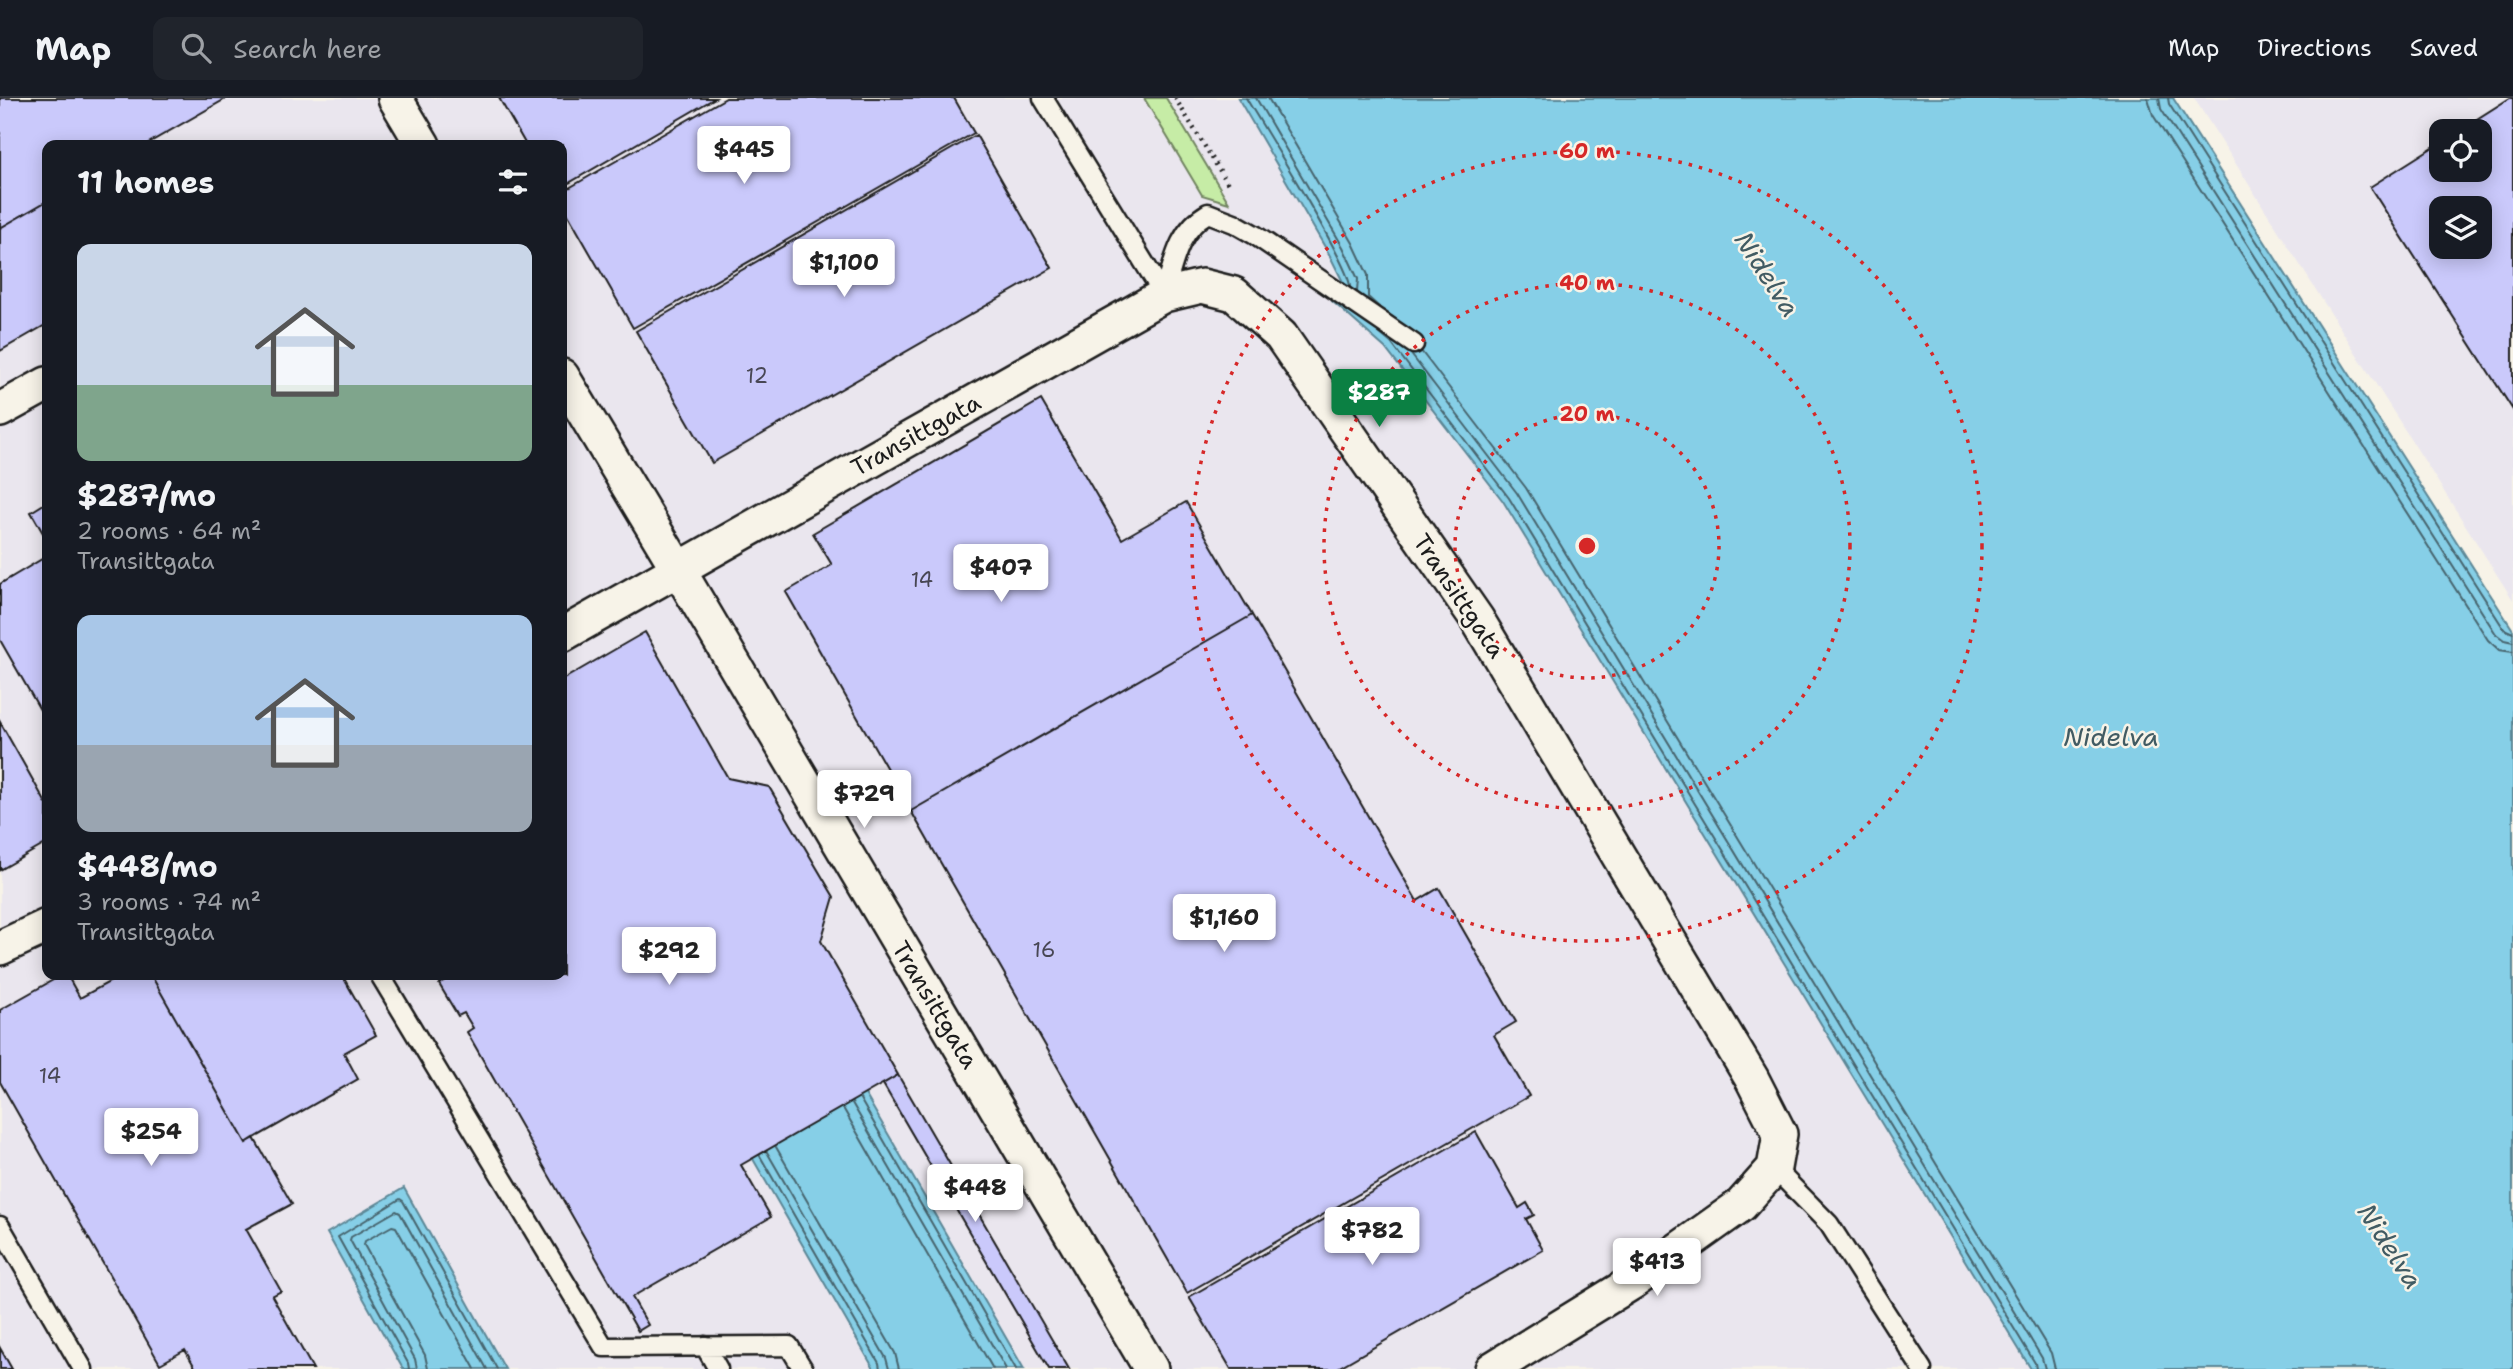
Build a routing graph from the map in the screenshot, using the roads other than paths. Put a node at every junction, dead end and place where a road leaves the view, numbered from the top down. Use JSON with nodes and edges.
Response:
{"nodes":[{"id":1,"x":395,"y":98,"type":"edge"},
{"id":2,"x":1043,"y":98,"type":"edge"},
{"id":3,"x":420,"y":140,"type":"edge"},
{"id":4,"x":1164,"y":295,"type":"junction"},
{"id":5,"x":1414,"y":344,"type":"dead end"},
{"id":6,"x":567,"y":384,"type":"edge"},
{"id":7,"x":42,"y":387,"type":"edge"},
{"id":8,"x":0,"y":410,"type":"edge"},
{"id":9,"x":678,"y":569,"type":"junction"},
{"id":10,"x":567,"y":632,"type":"edge"},
{"id":11,"x":42,"y":928,"type":"edge"},
{"id":12,"x":0,"y":948,"type":"edge"},
{"id":13,"x":383,"y":980,"type":"edge"},
{"id":14,"x":1774,"y":1168,"type":"junction"},
{"id":15,"x":0,"y":1226,"type":"edge"},
{"id":16,"x":705,"y":1346,"type":"junction"},
{"id":17,"x":83,"y":1369,"type":"edge"},
{"id":18,"x":718,"y":1369,"type":"edge"},
{"id":19,"x":803,"y":1369,"type":"edge"},
{"id":20,"x":1151,"y":1369,"type":"edge"},
{"id":21,"x":1492,"y":1369,"type":"edge"},
{"id":22,"x":1922,"y":1369,"type":"edge"}],
"edges":[{"from":1,"to":3,"type":"street"},
{"from":2,"to":4,"type":"lane"},
{"from":4,"to":5,"type":"lane"},
{"from":4,"to":9,"type":"street","name":"Transittgata"},
{"from":4,"to":14,"type":"street","name":"Transittgata"},
{"from":6,"to":9,"type":"street","name":"Transittgata"},
{"from":7,"to":8,"type":"street"},
{"from":9,"to":10,"type":"street"},
{"from":9,"to":20,"type":"street","name":"Transittgata"},
{"from":11,"to":12,"type":"street"},
{"from":13,"to":16,"type":"lane"},
{"from":14,"to":21,"type":"street"},
{"from":14,"to":22,"type":"lane"},
{"from":15,"to":17,"type":"lane"},
{"from":16,"to":18,"type":"lane"},
{"from":16,"to":19,"type":"lane"}]}
